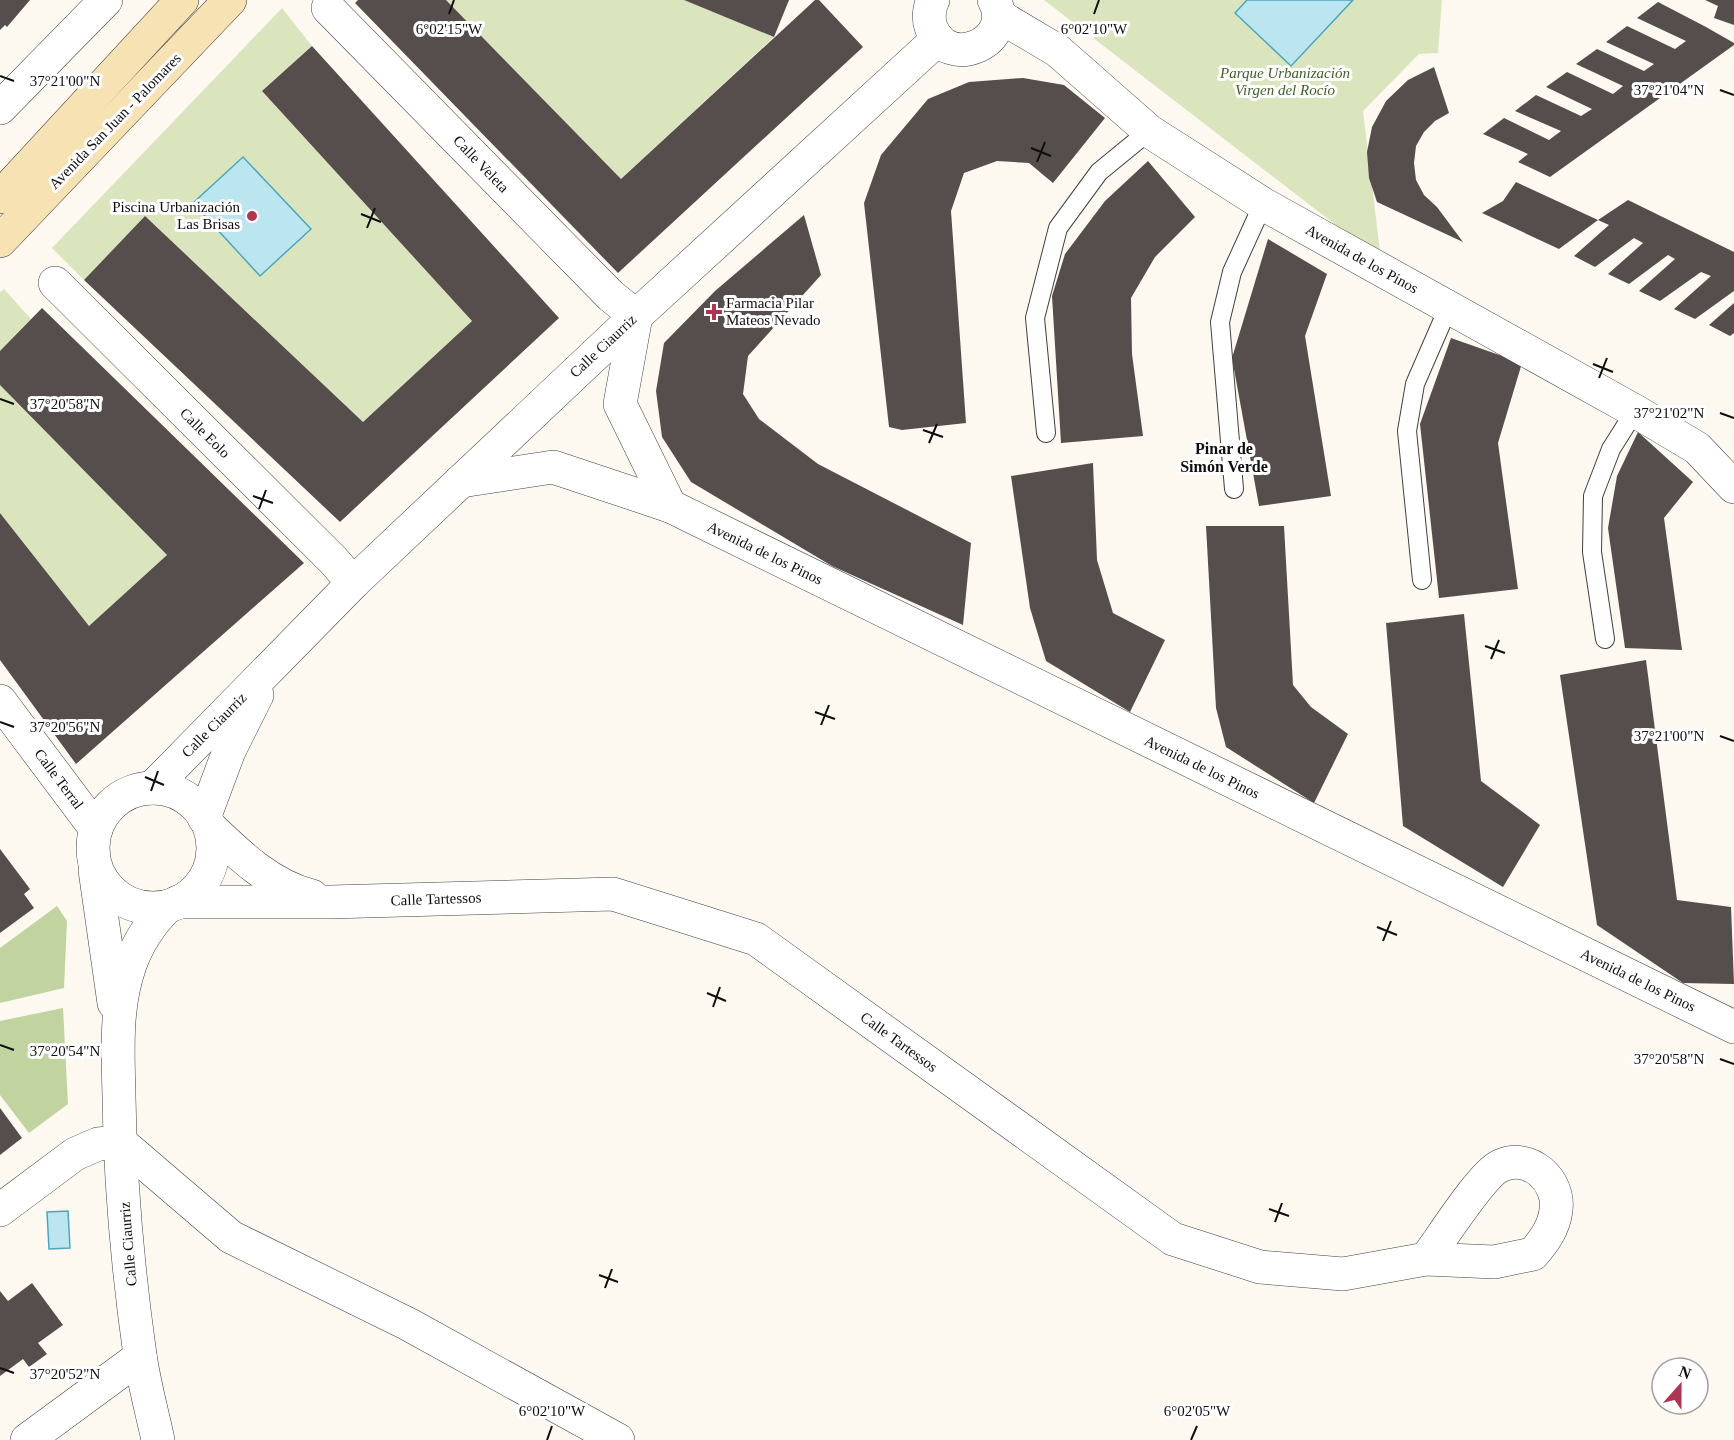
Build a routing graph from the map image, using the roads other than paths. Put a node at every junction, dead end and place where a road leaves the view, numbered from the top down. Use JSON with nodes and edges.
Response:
{"nodes":[{"id":1,"x":106,"y":0,"type":"edge"},
{"id":2,"x":182,"y":0,"type":"edge"},
{"id":3,"x":230,"y":0,"type":"edge"},
{"id":4,"x":933,"y":0,"type":"edge"},
{"id":5,"x":328,"y":8,"type":"dead end"},
{"id":6,"x":996,"y":8,"type":"edge"},
{"id":7,"x":938,"y":39,"type":"junction"},
{"id":8,"x":0,"y":108,"type":"edge"},
{"id":9,"x":1149,"y":130,"type":"junction"},
{"id":10,"x":0,"y":197,"type":"edge"},
{"id":11,"x":1263,"y":204,"type":"junction"},
{"id":12,"x":0,"y":242,"type":"edge"},
{"id":13,"x":55,"y":283,"type":"dead end"},
{"id":14,"x":1449,"y":306,"type":"junction"},
{"id":15,"x":636,"y":315,"type":"junction"},
{"id":16,"x":1635,"y":411,"type":"junction"},
{"id":17,"x":1046,"y":433,"type":"dead end"},
{"id":18,"x":461,"y":481,"type":"junction"},
{"id":19,"x":1734,"y":487,"type":"edge"},
{"id":20,"x":1234,"y":489,"type":"dead end"},
{"id":21,"x":670,"y":506,"type":"junction"},
{"id":22,"x":1422,"y":580,"type":"dead end"},
{"id":23,"x":353,"y":583,"type":"junction"},
{"id":24,"x":1605,"y":639,"type":"dead end"},
{"id":25,"x":276,"y":662,"type":"junction"},
{"id":26,"x":0,"y":701,"type":"edge"},
{"id":27,"x":152,"y":788,"type":"junction"},
{"id":28,"x":207,"y":822,"type":"junction"},
{"id":29,"x":95,"y":843,"type":"junction"},
{"id":30,"x":343,"y":901,"type":"junction"},
{"id":31,"x":172,"y":905,"type":"junction"},
{"id":32,"x":1734,"y":1027,"type":"edge"},
{"id":33,"x":118,"y":1047,"type":"junction"},
{"id":34,"x":120,"y":1142,"type":"junction"},
{"id":35,"x":0,"y":1210,"type":"edge"},
{"id":36,"x":1426,"y":1259,"type":"dead end"},
{"id":37,"x":140,"y":1357,"type":"junction"},
{"id":38,"x":27,"y":1440,"type":"edge"},
{"id":39,"x":158,"y":1440,"type":"edge"},
{"id":40,"x":618,"y":1440,"type":"edge"}],
"edges":[{"from":1,"to":8,"type":"street"},
{"from":2,"to":10,"type":"street","name":"Avenida San Juan - Palomares"},
{"from":3,"to":12,"type":"street","name":"Avenida San Juan - Palomares"},
{"from":4,"to":7,"type":"street"},
{"from":5,"to":15,"type":"street","name":"Calle Veleta"},
{"from":6,"to":7,"type":"street"},
{"from":6,"to":9,"type":"street","name":"Avenida de los Pinos"},
{"from":7,"to":15,"type":"street","name":"Calle Ciaurriz"},
{"from":9,"to":11,"type":"street","name":"Avenida de los Pinos"},
{"from":9,"to":17,"type":"lane"},
{"from":11,"to":14,"type":"street","name":"Avenida de los Pinos"},
{"from":11,"to":20,"type":"lane"},
{"from":13,"to":23,"type":"street","name":"Calle Eolo"},
{"from":14,"to":16,"type":"street","name":"Avenida de los Pinos"},
{"from":14,"to":22,"type":"lane"},
{"from":15,"to":18,"type":"street","name":"Calle Ciaurriz"},
{"from":15,"to":21,"type":"street"},
{"from":16,"to":19,"type":"street","name":"Avenida de los Pinos"},
{"from":16,"to":24,"type":"lane"},
{"from":18,"to":21,"type":"street","name":"Avenida de los Pinos"},
{"from":18,"to":23,"type":"street","name":"Calle Ciaurriz"},
{"from":21,"to":32,"type":"street","name":"Avenida de los Pinos"},
{"from":23,"to":25,"type":"street","name":"Calle Ciaurriz"},
{"from":25,"to":27,"type":"street","name":"Calle Ciaurriz"},
{"from":25,"to":28,"type":"street","name":"Calle Ciaurriz"},
{"from":26,"to":29,"type":"street","name":"Calle Terral"},
{"from":27,"to":28,"type":"street"},
{"from":27,"to":29,"type":"street"},
{"from":28,"to":30,"type":"street","name":"Calle Tartessos"},
{"from":28,"to":31,"type":"street"},
{"from":29,"to":31,"type":"street"},
{"from":29,"to":33,"type":"street","name":"Calle Ciaurriz"},
{"from":30,"to":31,"type":"street","name":"Calle Tartessos"},
{"from":30,"to":36,"type":"street","name":"Calle Tartessos"},
{"from":31,"to":33,"type":"street","name":"Calle Ciaurriz"},
{"from":33,"to":34,"type":"street","name":"Calle Ciaurriz"},
{"from":34,"to":35,"type":"street"},
{"from":34,"to":37,"type":"street","name":"Calle Ciaurriz"},
{"from":34,"to":40,"type":"street"},
{"from":37,"to":38,"type":"street"},
{"from":37,"to":39,"type":"street","name":"Calle Ciaurriz"}]}
